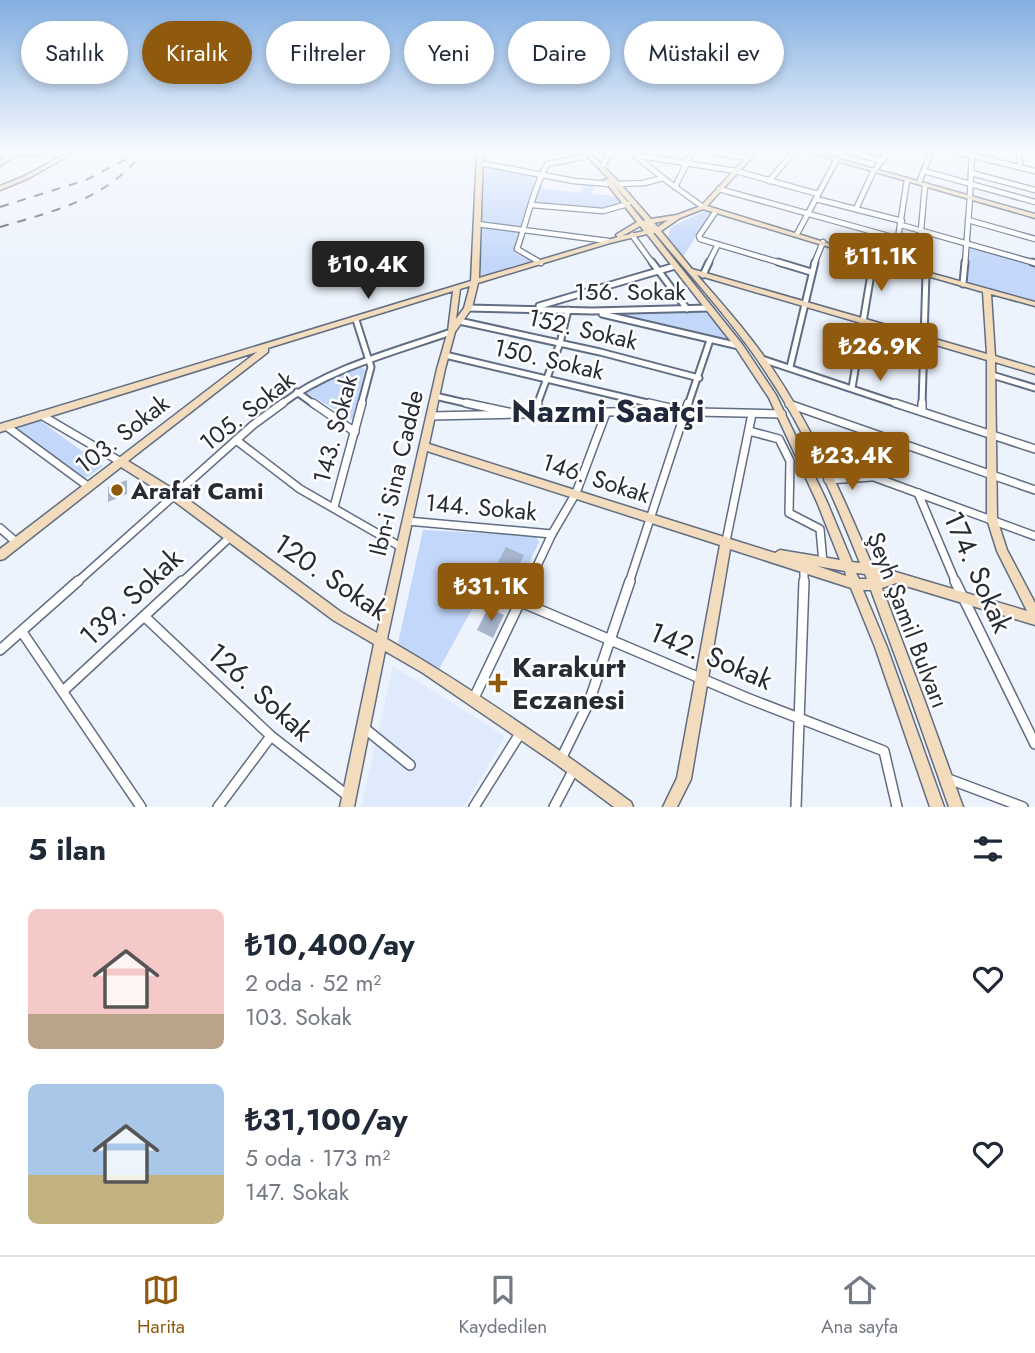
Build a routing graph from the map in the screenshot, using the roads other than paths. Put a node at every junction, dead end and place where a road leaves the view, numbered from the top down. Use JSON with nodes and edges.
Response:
{"nodes":[{"id":1,"x":719,"y":189,"type":"edge"},
{"id":2,"x":479,"y":190,"type":"edge"},
{"id":3,"x":537,"y":190,"type":"edge"},
{"id":4,"x":619,"y":190,"type":"edge"},
{"id":5,"x":620,"y":190,"type":"edge"},
{"id":6,"x":679,"y":190,"type":"edge"},
{"id":7,"x":721,"y":190,"type":"edge"},
{"id":8,"x":797,"y":190,"type":"edge"},
{"id":9,"x":820,"y":190,"type":"edge"},
{"id":10,"x":865,"y":190,"type":"edge"},
{"id":11,"x":906,"y":190,"type":"edge"},
{"id":12,"x":923,"y":190,"type":"edge"},
{"id":13,"x":949,"y":190,"type":"edge"},
{"id":14,"x":970,"y":190,"type":"edge"},
{"id":15,"x":990,"y":190,"type":"edge"},
{"id":16,"x":817,"y":196,"type":"junction"},
{"id":17,"x":970,"y":196,"type":"junction"},
{"id":18,"x":1035,"y":202,"type":"edge"},
{"id":19,"x":628,"y":204,"type":"junction"},
{"id":20,"x":533,"y":205,"type":"junction"},
{"id":21,"x":703,"y":207,"type":"junction"},
{"id":22,"x":856,"y":209,"type":"junction"},
{"id":23,"x":716,"y":211,"type":"junction"},
{"id":24,"x":1035,"y":214,"type":"edge"},
{"id":25,"x":808,"y":215,"type":"junction"},
{"id":26,"x":678,"y":217,"type":"junction"},
{"id":27,"x":968,"y":220,"type":"junction"},
{"id":28,"x":646,"y":222,"type":"junction"},
{"id":29,"x":902,"y":223,"type":"junction"},
{"id":30,"x":477,"y":224,"type":"junction"},
{"id":31,"x":523,"y":230,"type":"junction"},
{"id":32,"x":653,"y":231,"type":"junction"},
{"id":33,"x":922,"y":232,"type":"junction"},
{"id":34,"x":797,"y":234,"type":"junction"},
{"id":35,"x":632,"y":235,"type":"junction"},
{"id":36,"x":899,"y":239,"type":"junction"},
{"id":37,"x":1035,"y":239,"type":"edge"},
{"id":38,"x":608,"y":241,"type":"junction"},
{"id":39,"x":823,"y":242,"type":"junction"},
{"id":40,"x":967,"y":243,"type":"junction"},
{"id":41,"x":717,"y":246,"type":"junction"},
{"id":42,"x":874,"y":260,"type":"junction"},
{"id":43,"x":541,"y":263,"type":"junction"},
{"id":44,"x":1035,"y":263,"type":"edge"},
{"id":45,"x":675,"y":265,"type":"junction"},
{"id":46,"x":894,"y":265,"type":"junction"},
{"id":47,"x":658,"y":270,"type":"junction"},
{"id":48,"x":690,"y":271,"type":"junction"},
{"id":49,"x":917,"y":271,"type":"junction"},
{"id":50,"x":811,"y":272,"type":"junction"},
{"id":51,"x":926,"y":274,"type":"junction"},
{"id":52,"x":703,"y":275,"type":"junction"},
{"id":53,"x":475,"y":282,"type":"junction"},
{"id":54,"x":963,"y":284,"type":"junction"},
{"id":55,"x":457,"y":288,"type":"junction"},
{"id":56,"x":987,"y":290,"type":"junction"},
{"id":57,"x":1035,"y":304,"type":"edge"},
{"id":58,"x":804,"y":305,"type":"junction"},
{"id":59,"x":468,"y":308,"type":"junction"},
{"id":60,"x":532,"y":308,"type":"junction"},
{"id":61,"x":709,"y":308,"type":"junction"},
{"id":62,"x":687,"y":309,"type":"junction"},
{"id":63,"x":568,"y":310,"type":"junction"},
{"id":64,"x":593,"y":312,"type":"junction"},
{"id":65,"x":356,"y":320,"type":"junction"},
{"id":66,"x":459,"y":321,"type":"junction"},
{"id":67,"x":862,"y":322,"type":"junction"},
{"id":68,"x":451,"y":332,"type":"junction"},
{"id":69,"x":709,"y":340,"type":"junction"},
{"id":70,"x":925,"y":340,"type":"junction"},
{"id":71,"x":560,"y":343,"type":"junction"},
{"id":72,"x":269,"y":346,"type":"junction"},
{"id":73,"x":739,"y":346,"type":"junction"},
{"id":74,"x":445,"y":355,"type":"junction"},
{"id":75,"x":760,"y":359,"type":"junction"},
{"id":76,"x":991,"y":359,"type":"junction"},
{"id":77,"x":370,"y":360,"type":"junction"},
{"id":78,"x":790,"y":367,"type":"junction"},
{"id":79,"x":1035,"y":371,"type":"edge"},
{"id":80,"x":992,"y":375,"type":"junction"},
{"id":81,"x":547,"y":377,"type":"junction"},
{"id":82,"x":699,"y":377,"type":"junction"},
{"id":83,"x":852,"y":388,"type":"junction"},
{"id":84,"x":1035,"y":388,"type":"edge"},
{"id":85,"x":297,"y":392,"type":"junction"},
{"id":86,"x":435,"y":396,"type":"junction"},
{"id":87,"x":628,"y":397,"type":"junction"},
{"id":88,"x":789,"y":404,"type":"junction"},
{"id":89,"x":684,"y":411,"type":"junction"},
{"id":90,"x":922,"y":411,"type":"junction"},
{"id":91,"x":625,"y":412,"type":"junction"},
{"id":92,"x":607,"y":413,"type":"junction"},
{"id":93,"x":518,"y":414,"type":"junction"},
{"id":94,"x":534,"y":414,"type":"junction"},
{"id":95,"x":752,"y":414,"type":"junction"},
{"id":96,"x":782,"y":414,"type":"junction"},
{"id":97,"x":41,"y":415,"type":"junction"},
{"id":98,"x":431,"y":416,"type":"junction"},
{"id":99,"x":3,"y":427,"type":"edge"},
{"id":100,"x":748,"y":430,"type":"junction"},
{"id":101,"x":355,"y":432,"type":"junction"},
{"id":102,"x":992,"y":434,"type":"junction"},
{"id":103,"x":236,"y":440,"type":"junction"},
{"id":104,"x":424,"y":446,"type":"junction"},
{"id":105,"x":813,"y":449,"type":"junction"},
{"id":106,"x":1035,"y":449,"type":"edge"},
{"id":107,"x":121,"y":461,"type":"junction"},
{"id":108,"x":992,"y":474,"type":"junction"},
{"id":109,"x":874,"y":477,"type":"junction"},
{"id":110,"x":828,"y":480,"type":"junction"},
{"id":111,"x":89,"y":487,"type":"junction"},
{"id":112,"x":1035,"y":490,"type":"edge"},
{"id":113,"x":576,"y":493,"type":"junction"},
{"id":114,"x":918,"y":493,"type":"junction"},
{"id":115,"x":174,"y":495,"type":"junction"},
{"id":116,"x":334,"y":507,"type":"junction"},
{"id":117,"x":649,"y":517,"type":"junction"},
{"id":118,"x":992,"y":519,"type":"junction"},
{"id":119,"x":407,"y":521,"type":"junction"},
{"id":120,"x":0,"y":528,"type":"edge"},
{"id":121,"x":552,"y":534,"type":"junction"},
{"id":122,"x":1035,"y":536,"type":"edge"},
{"id":123,"x":230,"y":537,"type":"junction"},
{"id":124,"x":726,"y":541,"type":"junction"},
{"id":125,"x":16,"y":542,"type":"junction"},
{"id":126,"x":401,"y":547,"type":"junction"},
{"id":127,"x":755,"y":551,"type":"junction"},
{"id":128,"x":0,"y":555,"type":"edge"},
{"id":129,"x":823,"y":563,"type":"junction"},
{"id":130,"x":848,"y":566,"type":"junction"},
{"id":131,"x":804,"y":568,"type":"junction"},
{"id":132,"x":870,"y":570,"type":"junction"},
{"id":133,"x":892,"y":579,"type":"junction"},
{"id":134,"x":856,"y":584,"type":"junction"},
{"id":135,"x":876,"y":585,"type":"junction"},
{"id":136,"x":962,"y":598,"type":"junction"},
{"id":137,"x":521,"y":602,"type":"junction"},
{"id":138,"x":144,"y":615,"type":"junction"},
{"id":139,"x":1035,"y":617,"type":"edge"},
{"id":140,"x":22,"y":632,"type":"junction"},
{"id":141,"x":612,"y":640,"type":"junction"},
{"id":142,"x":381,"y":641,"type":"junction"},
{"id":143,"x":0,"y":650,"type":"edge"},
{"id":144,"x":701,"y":677,"type":"junction"},
{"id":145,"x":63,"y":691,"type":"junction"},
{"id":146,"x":473,"y":700,"type":"junction"},
{"id":147,"x":798,"y":721,"type":"junction"},
{"id":148,"x":363,"y":727,"type":"junction"},
{"id":149,"x":521,"y":732,"type":"junction"},
{"id":150,"x":271,"y":736,"type":"junction"},
{"id":151,"x":1035,"y":744,"type":"edge"},
{"id":152,"x":561,"y":759,"type":"junction"},
{"id":153,"x":410,"y":765,"type":"dead end"},
{"id":154,"x":574,"y":769,"type":"junction"},
{"id":155,"x":945,"y":778,"type":"junction"},
{"id":156,"x":348,"y":802,"type":"edge"},
{"id":157,"x":141,"y":807,"type":"edge"},
{"id":158,"x":218,"y":807,"type":"edge"},
{"id":159,"x":474,"y":807,"type":"edge"},
{"id":160,"x":554,"y":807,"type":"edge"},
{"id":161,"x":626,"y":807,"type":"edge"},
{"id":162,"x":670,"y":807,"type":"edge"},
{"id":163,"x":796,"y":807,"type":"edge"},
{"id":164,"x":897,"y":807,"type":"edge"},
{"id":165,"x":937,"y":807,"type":"edge"},
{"id":166,"x":956,"y":807,"type":"edge"},
{"id":167,"x":1023,"y":807,"type":"edge"}],
"edges":[{"from":1,"to":21,"type":"street"},
{"from":2,"to":30,"type":"street","name":"Ibn-i Sina Cadde"},
{"from":3,"to":20,"type":"street"},
{"from":4,"to":19,"type":"street","name":"Şeyh Şamil Bulvarı"},
{"from":5,"to":28,"type":"street","name":"Şeyh Şamil Bulvarı"},
{"from":6,"to":21,"type":"street"},
{"from":7,"to":25,"type":"street"},
{"from":8,"to":16,"type":"street"},
{"from":9,"to":16,"type":"street"},
{"from":10,"to":22,"type":"street"},
{"from":11,"to":29,"type":"street"},
{"from":12,"to":33,"type":"street"},
{"from":13,"to":17,"type":"street"},
{"from":14,"to":17,"type":"street"},
{"from":15,"to":18,"type":"street"},
{"from":16,"to":22,"type":"street"},
{"from":16,"to":25,"type":"street"},
{"from":17,"to":24,"type":"street"},
{"from":17,"to":27,"type":"street"},
{"from":19,"to":20,"type":"street"},
{"from":19,"to":28,"type":"street","name":"Şeyh Şamil Bulvarı"},
{"from":20,"to":31,"type":"street"},
{"from":21,"to":23,"type":"street"},
{"from":21,"to":26,"type":"street"},
{"from":22,"to":29,"type":"street"},
{"from":23,"to":34,"type":"street"},
{"from":23,"to":41,"type":"street"},
{"from":25,"to":34,"type":"street"},
{"from":25,"to":36,"type":"street"},
{"from":26,"to":28,"type":"street"},
{"from":26,"to":32,"type":"street"},
{"from":27,"to":37,"type":"street"},
{"from":27,"to":40,"type":"street"},
{"from":28,"to":32,"type":"street","name":"Şeyh Şamil Bulvarı"},
{"from":28,"to":38,"type":"street","name":"103. Sokak"},
{"from":29,"to":33,"type":"street"},
{"from":29,"to":36,"type":"street"},
{"from":30,"to":31,"type":"street"},
{"from":30,"to":53,"type":"street","name":"Ibn-i Sina Cadde"},
{"from":31,"to":38,"type":"street"},
{"from":31,"to":43,"type":"street"},
{"from":32,"to":35,"type":"street","name":"103. Sokak"},
{"from":32,"to":45,"type":"street","name":"Şeyh Şamil Bulvarı"},
{"from":32,"to":48,"type":"street","name":"Şeyh Şamil Bulvarı"},
{"from":33,"to":40,"type":"street"},
{"from":33,"to":49,"type":"street"},
{"from":34,"to":39,"type":"street"},
{"from":35,"to":38,"type":"street","name":"103. Sokak"},
{"from":35,"to":47,"type":"street"},
{"from":36,"to":46,"type":"street"},
{"from":38,"to":43,"type":"street","name":"103. Sokak"},
{"from":39,"to":42,"type":"street"},
{"from":39,"to":50,"type":"street"},
{"from":40,"to":44,"type":"street"},
{"from":40,"to":54,"type":"street"},
{"from":41,"to":50,"type":"street"},
{"from":41,"to":52,"type":"street"},
{"from":42,"to":46,"type":"street"},
{"from":42,"to":67,"type":"street"},
{"from":43,"to":53,"type":"street","name":"103. Sokak"},
{"from":45,"to":47,"type":"street"},
{"from":45,"to":61,"type":"street","name":"Şeyh Şamil Bulvarı"},
{"from":46,"to":49,"type":"street"},
{"from":47,"to":60,"type":"street"},
{"from":47,"to":62,"type":"street"},
{"from":48,"to":52,"type":"street"},
{"from":48,"to":75,"type":"street","name":"Şeyh Şamil Bulvarı"},
{"from":49,"to":51,"type":"street"},
{"from":50,"to":58,"type":"street"},
{"from":51,"to":54,"type":"street"},
{"from":51,"to":70,"type":"street"},
{"from":52,"to":58,"type":"street"},
{"from":53,"to":55,"type":"street","name":"103. Sokak"},
{"from":53,"to":59,"type":"street","name":"Ibn-i Sina Cadde"},
{"from":54,"to":56,"type":"street"},
{"from":55,"to":65,"type":"street","name":"103. Sokak"},
{"from":55,"to":68,"type":"street"},
{"from":56,"to":57,"type":"street"},
{"from":56,"to":76,"type":"street"},
{"from":58,"to":67,"type":"street"},
{"from":58,"to":78,"type":"street"},
{"from":59,"to":60,"type":"street","name":"156. Sokak"},
{"from":59,"to":66,"type":"street","name":"Ibn-i Sina Cadde"},
{"from":60,"to":63,"type":"street","name":"156. Sokak"},
{"from":61,"to":62,"type":"street","name":"156. Sokak"},
{"from":61,"to":73,"type":"street","name":"Şeyh Şamil Bulvarı"},
{"from":62,"to":64,"type":"street","name":"156. Sokak"},
{"from":63,"to":64,"type":"street","name":"156. Sokak"},
{"from":63,"to":71,"type":"street"},
{"from":64,"to":69,"type":"street"},
{"from":65,"to":72,"type":"street","name":"103. Sokak"},
{"from":65,"to":77,"type":"street","name":"143. Sokak"},
{"from":66,"to":68,"type":"street","name":"Ibn-i Sina Cadde"},
{"from":66,"to":71,"type":"street","name":"152. Sokak"},
{"from":67,"to":70,"type":"street"},
{"from":67,"to":83,"type":"street"},
{"from":68,"to":74,"type":"street","name":"Ibn-i Sina Cadde"},
{"from":68,"to":77,"type":"street","name":"105. Sokak"},
{"from":69,"to":73,"type":"street"},
{"from":69,"to":82,"type":"street"},
{"from":70,"to":76,"type":"street"},
{"from":70,"to":90,"type":"street"},
{"from":71,"to":81,"type":"street"},
{"from":71,"to":82,"type":"street","name":"152. Sokak"},
{"from":72,"to":97,"type":"street","name":"103. Sokak"},
{"from":72,"to":107,"type":"street","name":"103. Sokak"},
{"from":73,"to":96,"type":"street","name":"Şeyh Şamil Bulvarı"},
{"from":74,"to":81,"type":"street","name":"150. Sokak"},
{"from":74,"to":86,"type":"street","name":"Ibn-i Sina Cadde"},
{"from":75,"to":78,"type":"street"},
{"from":75,"to":88,"type":"street","name":"Şeyh Şamil Bulvarı"},
{"from":76,"to":79,"type":"street"},
{"from":76,"to":80,"type":"street"},
{"from":77,"to":85,"type":"street","name":"105. Sokak"},
{"from":77,"to":101,"type":"street","name":"143. Sokak"},
{"from":78,"to":83,"type":"street"},
{"from":80,"to":84,"type":"street"},
{"from":80,"to":102,"type":"street"},
{"from":81,"to":87,"type":"street","name":"150. Sokak"},
{"from":81,"to":94,"type":"street"},
{"from":82,"to":89,"type":"street"},
{"from":83,"to":90,"type":"street"},
{"from":85,"to":101,"type":"street"},
{"from":85,"to":103,"type":"street","name":"105. Sokak"},
{"from":86,"to":93,"type":"street"},
{"from":86,"to":98,"type":"street","name":"Ibn-i Sina Cadde"},
{"from":87,"to":89,"type":"street","name":"150. Sokak"},
{"from":87,"to":91,"type":"street"},
{"from":88,"to":105,"type":"street","name":"Şeyh Şamil Bulvarı"},
{"from":88,"to":108,"type":"street"},
{"from":89,"to":91,"type":"street"},
{"from":89,"to":95,"type":"street"},
{"from":89,"to":117,"type":"street"},
{"from":90,"to":102,"type":"street"},
{"from":91,"to":92,"type":"street"},
{"from":92,"to":94,"type":"street"},
{"from":92,"to":113,"type":"street"},
{"from":93,"to":94,"type":"street"},
{"from":93,"to":98,"type":"street"},
{"from":95,"to":96,"type":"street"},
{"from":95,"to":100,"type":"street"},
{"from":96,"to":130,"type":"street","name":"Şeyh Şamil Bulvarı"},
{"from":97,"to":99,"type":"street","name":"103. Sokak"},
{"from":97,"to":107,"type":"street","name":"120. Sokak"},
{"from":98,"to":104,"type":"street","name":"Ibn-i Sina Cadde"},
{"from":99,"to":111,"type":"street"},
{"from":100,"to":124,"type":"street"},
{"from":100,"to":129,"type":"street"},
{"from":101,"to":116,"type":"street","name":"143. Sokak"},
{"from":102,"to":106,"type":"street"},
{"from":102,"to":108,"type":"street"},
{"from":103,"to":115,"type":"street","name":"105. Sokak"},
{"from":103,"to":116,"type":"street"},
{"from":104,"to":113,"type":"street","name":"146. Sokak"},
{"from":104,"to":119,"type":"street","name":"Ibn-i Sina Cadde"},
{"from":105,"to":109,"type":"street"},
{"from":105,"to":110,"type":"street","name":"Şeyh Şamil Bulvarı"},
{"from":107,"to":111,"type":"street","name":"103. Sokak"},
{"from":107,"to":115,"type":"street","name":"120. Sokak"},
{"from":108,"to":112,"type":"street"},
{"from":108,"to":118,"type":"street"},
{"from":109,"to":110,"type":"street"},
{"from":109,"to":114,"type":"street"},
{"from":110,"to":132,"type":"street","name":"Şeyh Şamil Bulvarı"},
{"from":111,"to":125,"type":"street","name":"103. Sokak"},
{"from":113,"to":117,"type":"street","name":"146. Sokak"},
{"from":113,"to":121,"type":"street"},
{"from":114,"to":118,"type":"street"},
{"from":114,"to":136,"type":"street","name":"174. Sokak"},
{"from":115,"to":123,"type":"street","name":"120. Sokak"},
{"from":115,"to":140,"type":"street","name":"105. Sokak"},
{"from":116,"to":126,"type":"street"},
{"from":117,"to":124,"type":"street","name":"146. Sokak"},
{"from":117,"to":141,"type":"street"},
{"from":118,"to":122,"type":"street"},
{"from":118,"to":139,"type":"street"},
{"from":119,"to":121,"type":"street","name":"144. Sokak"},
{"from":119,"to":126,"type":"street","name":"Ibn-i Sina Cadde"},
{"from":120,"to":125,"type":"street"},
{"from":121,"to":137,"type":"street"},
{"from":123,"to":138,"type":"street","name":"139. Sokak"},
{"from":123,"to":142,"type":"street","name":"120. Sokak"},
{"from":124,"to":127,"type":"street","name":"146. Sokak"},
{"from":124,"to":144,"type":"street"},
{"from":125,"to":128,"type":"street","name":"103. Sokak"},
{"from":126,"to":142,"type":"street","name":"Ibn-i Sina Cadde"},
{"from":127,"to":129,"type":"street","name":"146. Sokak"},
{"from":127,"to":131,"type":"street","name":"146. Sokak"},
{"from":129,"to":130,"type":"street","name":"146. Sokak"},
{"from":130,"to":132,"type":"street","name":"146. Sokak"},
{"from":130,"to":134,"type":"street","name":"Şeyh Şamil Bulvarı"},
{"from":131,"to":134,"type":"street","name":"146. Sokak"},
{"from":131,"to":147,"type":"street"},
{"from":132,"to":133,"type":"street","name":"146. Sokak"},
{"from":132,"to":135,"type":"street","name":"Şeyh Şamil Bulvarı"},
{"from":133,"to":135,"type":"street"},
{"from":133,"to":136,"type":"street","name":"146. Sokak"},
{"from":134,"to":135,"type":"street","name":"146. Sokak"},
{"from":134,"to":165,"type":"street","name":"Şeyh Şamil Bulvarı"},
{"from":135,"to":155,"type":"street","name":"Şeyh Şamil Bulvarı"},
{"from":136,"to":139,"type":"street","name":"146. Sokak"},
{"from":136,"to":151,"type":"street","name":"174. Sokak"},
{"from":137,"to":141,"type":"street","name":"142. Sokak"},
{"from":137,"to":146,"type":"street"},
{"from":138,"to":145,"type":"street","name":"139. Sokak"},
{"from":138,"to":150,"type":"street","name":"126. Sokak"},
{"from":140,"to":143,"type":"street","name":"105. Sokak"},
{"from":140,"to":145,"type":"street"},
{"from":141,"to":144,"type":"street","name":"142. Sokak"},
{"from":141,"to":152,"type":"street"},
{"from":142,"to":146,"type":"street","name":"120. Sokak"},
{"from":142,"to":148,"type":"street","name":"Ibn-i Sina Cadde"},
{"from":144,"to":147,"type":"street","name":"142. Sokak"},
{"from":144,"to":162,"type":"street"},
{"from":145,"to":157,"type":"street"},
{"from":146,"to":149,"type":"street","name":"120. Sokak"},
{"from":147,"to":163,"type":"street"},
{"from":147,"to":164,"type":"street","name":"142. Sokak"},
{"from":148,"to":153,"type":"street"},
{"from":148,"to":156,"type":"street","name":"Ibn-i Sina Cadde"},
{"from":149,"to":152,"type":"street","name":"120. Sokak"},
{"from":149,"to":159,"type":"street"},
{"from":150,"to":156,"type":"street","name":"126. Sokak"},
{"from":150,"to":158,"type":"street"},
{"from":152,"to":154,"type":"street","name":"120. Sokak"},
{"from":154,"to":160,"type":"street"},
{"from":154,"to":161,"type":"street","name":"120. Sokak"},
{"from":155,"to":166,"type":"street","name":"Şeyh Şamil Bulvarı"},
{"from":155,"to":167,"type":"street"}]}
